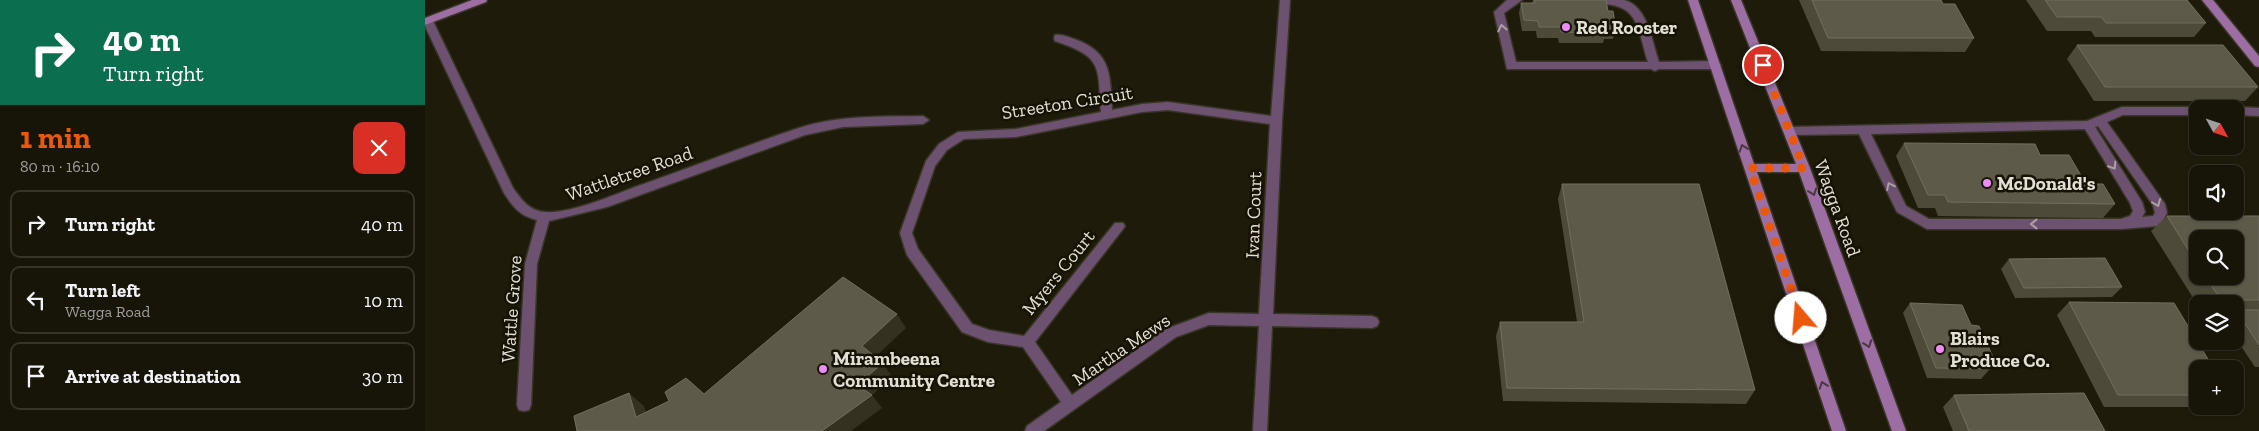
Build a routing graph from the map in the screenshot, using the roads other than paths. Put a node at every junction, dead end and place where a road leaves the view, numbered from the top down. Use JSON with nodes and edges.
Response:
{"nodes":[{"id":1,"x":482,"y":0,"type":"edge"},
{"id":2,"x":1285,"y":0,"type":"edge"},
{"id":3,"x":1517,"y":0,"type":"edge"},
{"id":4,"x":1590,"y":0,"type":"edge"},
{"id":5,"x":1693,"y":0,"type":"edge"},
{"id":6,"x":1736,"y":0,"type":"edge"},
{"id":7,"x":2207,"y":0,"type":"edge"},
{"id":8,"x":426,"y":22,"type":"edge"},
{"id":9,"x":1059,"y":38,"type":"dead end"},
{"id":10,"x":2259,"y":63,"type":"edge"},
{"id":11,"x":1715,"y":65,"type":"junction"},
{"id":12,"x":1655,"y":67,"type":"junction"},
{"id":13,"x":2189,"y":111,"type":"edge"},
{"id":14,"x":2244,"y":111,"type":"edge"},
{"id":15,"x":2259,"y":112,"type":"edge"},
{"id":16,"x":1107,"y":114,"type":"junction"},
{"id":17,"x":923,"y":120,"type":"dead end"},
{"id":18,"x":2100,"y":120,"type":"junction"},
{"id":19,"x":1276,"y":121,"type":"junction"},
{"id":20,"x":2087,"y":125,"type":"junction"},
{"id":21,"x":1862,"y":128,"type":"junction"},
{"id":22,"x":1790,"y":130,"type":"junction"},
{"id":23,"x":1750,"y":168,"type":"junction"},
{"id":24,"x":1804,"y":168,"type":"junction"},
{"id":25,"x":544,"y":217,"type":"junction"},
{"id":26,"x":2122,"y":224,"type":"junction"},
{"id":27,"x":1119,"y":226,"type":"dead end"},
{"id":28,"x":1268,"y":319,"type":"junction"},
{"id":29,"x":1372,"y":322,"type":"dead end"},
{"id":30,"x":1027,"y":342,"type":"junction"},
{"id":31,"x":524,"y":405,"type":"dead end"},
{"id":32,"x":1071,"y":405,"type":"junction"},
{"id":33,"x":1032,"y":431,"type":"edge"},
{"id":34,"x":1260,"y":431,"type":"edge"},
{"id":35,"x":1839,"y":431,"type":"edge"},
{"id":36,"x":1899,"y":431,"type":"edge"}],
"edges":[{"from":1,"to":8,"type":"main road"},
{"from":2,"to":19,"type":"street","name":"Ivan Court"},
{"from":12,"to":3,"type":"street","one_way":true},
{"from":4,"to":12,"type":"street"},
{"from":5,"to":11,"type":"main road"},
{"from":6,"to":22,"type":"main road","name":"Wagga Road"},
{"from":7,"to":10,"type":"main road"},
{"from":8,"to":25,"type":"street"},
{"from":9,"to":16,"type":"street"},
{"from":11,"to":12,"type":"street"},
{"from":23,"to":11,"type":"main road","one_way":true},
{"from":13,"to":18,"type":"street"},
{"from":14,"to":15,"type":"street"},
{"from":16,"to":19,"type":"street","name":"Streeton Circuit"},
{"from":16,"to":30,"type":"street","name":"Streeton Circuit"},
{"from":17,"to":25,"type":"street","name":"Wattletree Road"},
{"from":18,"to":20,"type":"street"},
{"from":18,"to":26,"type":"street","one_way":true},
{"from":19,"to":28,"type":"street","name":"Ivan Court"},
{"from":20,"to":21,"type":"street"},
{"from":20,"to":26,"type":"street","one_way":true},
{"from":21,"to":22,"type":"street"},
{"from":26,"to":21,"type":"street","one_way":true},
{"from":22,"to":24,"type":"main road","name":"Wagga Road"},
{"from":23,"to":24,"type":"main road"},
{"from":35,"to":23,"type":"main road","one_way":true},
{"from":24,"to":36,"type":"main road","name":"Wagga Road","one_way":true},
{"from":25,"to":31,"type":"street","name":"Wattle Grove"},
{"from":27,"to":30,"type":"street","name":"Myers Court"},
{"from":28,"to":29,"type":"street","name":"Martha Mews"},
{"from":28,"to":32,"type":"street","name":"Martha Mews"},
{"from":28,"to":34,"type":"street","name":"Ivan Court"},
{"from":30,"to":32,"type":"street"},
{"from":32,"to":33,"type":"street","name":"Martha Mews"}]}
